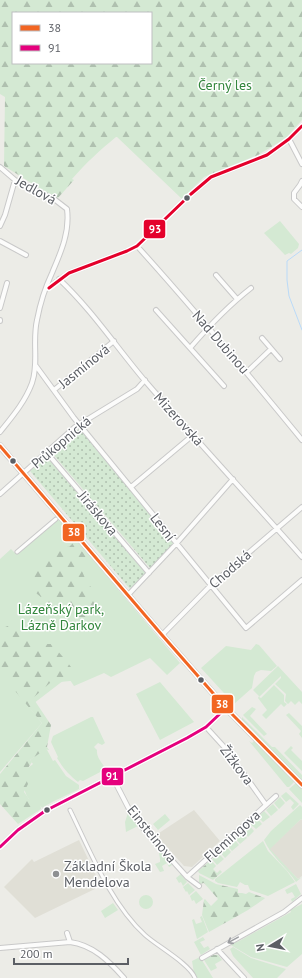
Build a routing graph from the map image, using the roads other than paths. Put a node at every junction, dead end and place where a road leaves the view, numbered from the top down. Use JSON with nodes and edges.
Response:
{"nodes":[{"id":1,"x":302,"y":126,"type":"edge"},
{"id":2,"x":289,"y":139,"type":"junction"},
{"id":3,"x":302,"y":164,"type":"edge"},
{"id":4,"x":0,"y":167,"type":"edge"},
{"id":5,"x":15,"y":180,"type":"junction"},
{"id":6,"x":302,"y":181,"type":"edge"},
{"id":7,"x":302,"y":207,"type":"edge"},
{"id":8,"x":0,"y":226,"type":"edge"},
{"id":9,"x":0,"y":240,"type":"edge"},
{"id":10,"x":137,"y":246,"type":"junction"},
{"id":11,"x":26,"y":255,"type":"dead end"},
{"id":12,"x":216,"y":275,"type":"dead end"},
{"id":13,"x":59,"y":279,"type":"junction"},
{"id":14,"x":7,"y":284,"type":"dead end"},
{"id":15,"x":251,"y":288,"type":"dead end"},
{"id":16,"x":46,"y":290,"type":"junction"},
{"id":17,"x":237,"y":299,"type":"junction"},
{"id":18,"x":0,"y":308,"type":"edge"},
{"id":19,"x":156,"y":310,"type":"dead end"},
{"id":20,"x":208,"y":327,"type":"junction"},
{"id":21,"x":262,"y":338,"type":"dead end"},
{"id":22,"x":114,"y":341,"type":"junction"},
{"id":23,"x":190,"y":348,"type":"junction"},
{"id":24,"x":271,"y":349,"type":"junction"},
{"id":25,"x":280,"y":359,"type":"dead end"},
{"id":26,"x":36,"y":366,"type":"junction"},
{"id":27,"x":247,"y":372,"type":"junction"},
{"id":28,"x":145,"y":380,"type":"junction"},
{"id":29,"x":224,"y":386,"type":"dead end"},
{"id":30,"x":54,"y":390,"type":"junction"},
{"id":31,"x":79,"y":424,"type":"junction"},
{"id":32,"x":0,"y":431,"type":"edge"},
{"id":33,"x":193,"y":435,"type":"junction"},
{"id":34,"x":302,"y":440,"type":"edge"},
{"id":35,"x":0,"y":446,"type":"edge"},
{"id":36,"x":47,"y":453,"type":"junction"},
{"id":37,"x":24,"y":473,"type":"junction"},
{"id":38,"x":233,"y":479,"type":"junction"},
{"id":39,"x":131,"y":487,"type":"junction"},
{"id":40,"x":0,"y":494,"type":"edge"},
{"id":41,"x":302,"y":507,"type":"edge"},
{"id":42,"x":56,"y":519,"type":"dead end"},
{"id":43,"x":278,"y":529,"type":"junction"},
{"id":44,"x":176,"y":544,"type":"junction"},
{"id":45,"x":17,"y":552,"type":"dead end"},
{"id":46,"x":302,"y":557,"type":"edge"},
{"id":47,"x":149,"y":573,"type":"junction"},
{"id":48,"x":302,"y":580,"type":"edge"},
{"id":49,"x":211,"y":585,"type":"junction"},
{"id":50,"x":128,"y":595,"type":"junction"},
{"id":51,"x":162,"y":635,"type":"junction"},
{"id":52,"x":226,"y":708,"type":"junction"},
{"id":53,"x":206,"y":726,"type":"junction"},
{"id":54,"x":112,"y":776,"type":"junction"},
{"id":55,"x":302,"y":785,"type":"edge"},
{"id":56,"x":276,"y":796,"type":"dead end"},
{"id":57,"x":266,"y":805,"type":"junction"},
{"id":58,"x":70,"y":810,"type":"dead end"},
{"id":59,"x":0,"y":847,"type":"edge"},
{"id":60,"x":188,"y":877,"type":"junction"},
{"id":61,"x":199,"y":886,"type":"dead end"},
{"id":62,"x":302,"y":898,"type":"edge"},
{"id":63,"x":67,"y":933,"type":"dead end"},
{"id":64,"x":70,"y":942,"type":"junction"},
{"id":65,"x":0,"y":948,"type":"edge"},
{"id":66,"x":217,"y":949,"type":"junction"},
{"id":67,"x":202,"y":958,"type":"dead end"},
{"id":68,"x":124,"y":978,"type":"edge"},
{"id":69,"x":195,"y":978,"type":"edge"},
{"id":70,"x":244,"y":978,"type":"edge"}],
"edges":[{"from":1,"to":2,"type":"street"},
{"from":2,"to":3,"type":"street"},
{"from":2,"to":10,"type":"street"},
{"from":4,"to":5,"type":"street","name":"Jedlová"},
{"from":5,"to":8,"type":"street"},
{"from":5,"to":16,"type":"street","name":"Jedlová"},
{"from":6,"to":7,"type":"street"},
{"from":9,"to":11,"type":"street"},
{"from":10,"to":13,"type":"street"},
{"from":10,"to":20,"type":"street","name":"Nad Dubinou"},
{"from":12,"to":17,"type":"street"},
{"from":13,"to":16,"type":"street"},
{"from":13,"to":22,"type":"street","name":"Mizerovská"},
{"from":14,"to":18,"type":"street"},
{"from":15,"to":17,"type":"street"},
{"from":16,"to":26,"type":"street"},
{"from":17,"to":20,"type":"street"},
{"from":19,"to":23,"type":"street"},
{"from":20,"to":23,"type":"street"},
{"from":20,"to":27,"type":"street","name":"Nad Dubinou"},
{"from":21,"to":24,"type":"street"},
{"from":22,"to":28,"type":"street","name":"Mizerovská"},
{"from":22,"to":30,"type":"street","name":"Jasmínová"},
{"from":23,"to":29,"type":"street"},
{"from":24,"to":25,"type":"street"},
{"from":24,"to":27,"type":"street"},
{"from":26,"to":30,"type":"street","name":"Lesní"},
{"from":26,"to":32,"type":"street"},
{"from":27,"to":34,"type":"street","name":"Nad Dubinou"},
{"from":28,"to":31,"type":"street","name":"Průkopnická"},
{"from":28,"to":33,"type":"street","name":"Mizerovská"},
{"from":30,"to":31,"type":"street","name":"Lesní"},
{"from":31,"to":36,"type":"street","name":"Průkopnická"},
{"from":31,"to":39,"type":"street","name":"Lesní"},
{"from":33,"to":38,"type":"street","name":"Mizerovská"},
{"from":33,"to":39,"type":"street"},
{"from":35,"to":37,"type":"street","name":"Žižkova"},
{"from":36,"to":37,"type":"street","name":"Průkopnická"},
{"from":36,"to":47,"type":"street","name":"Jiráskova"},
{"from":37,"to":40,"type":"street","name":"Průkopnická"},
{"from":37,"to":50,"type":"street","name":"Žižkova"},
{"from":38,"to":43,"type":"street","name":"Mizerovská"},
{"from":38,"to":44,"type":"street"},
{"from":39,"to":44,"type":"street","name":"Lesní"},
{"from":41,"to":43,"type":"street","name":"Chodská"},
{"from":42,"to":45,"type":"street"},
{"from":43,"to":46,"type":"street","name":"Mizerovská"},
{"from":43,"to":49,"type":"street","name":"Chodská"},
{"from":44,"to":47,"type":"street"},
{"from":44,"to":49,"type":"street","name":"Lesní"},
{"from":47,"to":50,"type":"street"},
{"from":48,"to":49,"type":"street","name":"Lesní"},
{"from":49,"to":51,"type":"street","name":"Chodská"},
{"from":50,"to":51,"type":"street","name":"Žižkova"},
{"from":51,"to":52,"type":"street","name":"Žižkova"},
{"from":52,"to":53,"type":"street"},
{"from":52,"to":55,"type":"street","name":"Žižkova"},
{"from":53,"to":54,"type":"street"},
{"from":53,"to":57,"type":"street","name":"Žižkova"},
{"from":54,"to":59,"type":"street"},
{"from":54,"to":60,"type":"street","name":"Einsteinova"},
{"from":56,"to":57,"type":"street","name":"Flemingova"},
{"from":57,"to":60,"type":"street","name":"Flemingova"},
{"from":58,"to":69,"type":"street"},
{"from":60,"to":61,"type":"street","name":"Einsteinova"},
{"from":62,"to":66,"type":"street","one_way":true},
{"from":63,"to":64,"type":"street"},
{"from":64,"to":65,"type":"street"},
{"from":64,"to":68,"type":"street"},
{"from":66,"to":67,"type":"street"},
{"from":66,"to":70,"type":"street"}]}
